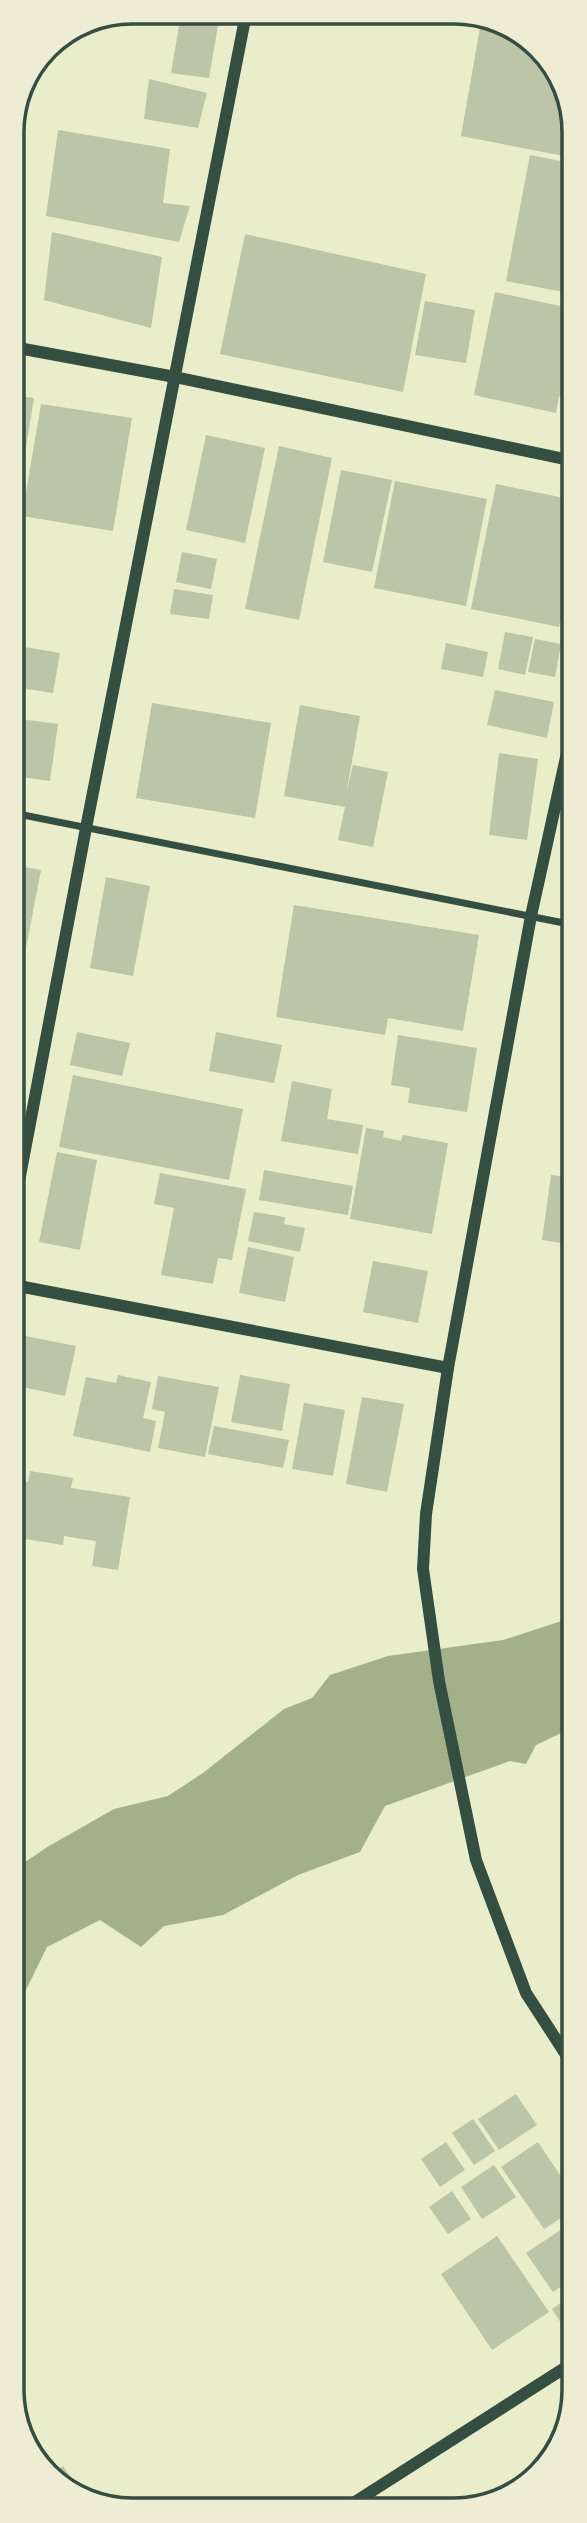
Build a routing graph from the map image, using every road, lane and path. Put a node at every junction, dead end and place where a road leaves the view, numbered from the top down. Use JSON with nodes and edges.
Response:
{"nodes":[{"id":1,"x":244,"y":24,"type":"edge"},
{"id":2,"x":25,"y":349,"type":"edge"},
{"id":3,"x":175,"y":377,"type":"junction"},
{"id":4,"x":562,"y":458,"type":"edge"},
{"id":5,"x":562,"y":775,"type":"edge"},
{"id":6,"x":25,"y":815,"type":"edge"},
{"id":7,"x":86,"y":828,"type":"junction"},
{"id":8,"x":531,"y":916,"type":"junction"},
{"id":9,"x":562,"y":922,"type":"edge"},
{"id":10,"x":25,"y":1152,"type":"edge"},
{"id":11,"x":24,"y":1287,"type":"edge"},
{"id":12,"x":447,"y":1368,"type":"junction"},
{"id":13,"x":562,"y":2048,"type":"edge"},
{"id":14,"x":562,"y":2370,"type":"edge"},
{"id":15,"x":361,"y":2498,"type":"edge"}],
"edges":[{"from":1,"to":3,"type":"street"},
{"from":2,"to":3,"type":"street"},
{"from":3,"to":4,"type":"street"},
{"from":3,"to":7,"type":"street"},
{"from":5,"to":8,"type":"street"},
{"from":6,"to":7,"type":"street"},
{"from":7,"to":8,"type":"street"},
{"from":7,"to":10,"type":"street"},
{"from":8,"to":9,"type":"street"},
{"from":8,"to":12,"type":"street"},
{"from":11,"to":12,"type":"street"},
{"from":12,"to":13,"type":"street"},
{"from":14,"to":15,"type":"street"}]}
